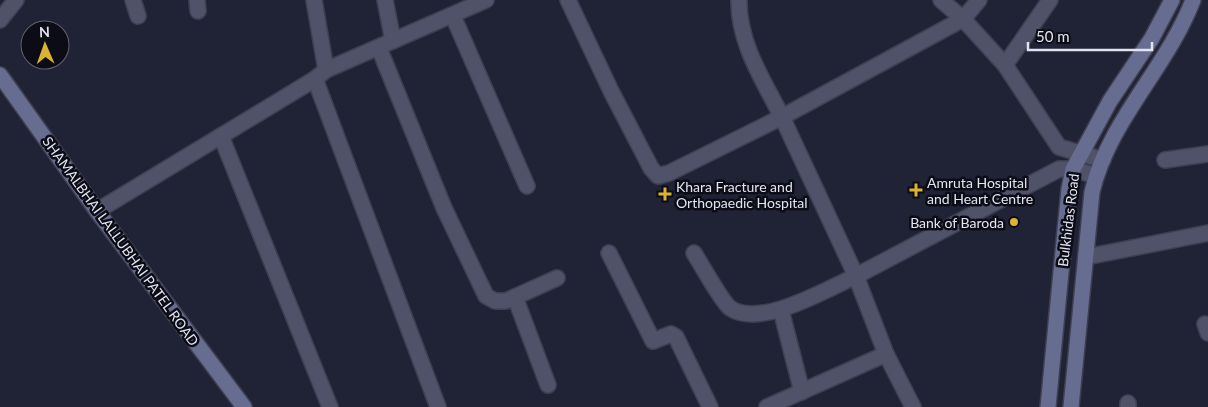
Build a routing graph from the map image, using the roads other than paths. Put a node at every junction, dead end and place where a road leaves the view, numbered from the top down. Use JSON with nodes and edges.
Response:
{"nodes":[{"id":1,"x":16,"y":0,"type":"edge"},
{"id":2,"x":133,"y":0,"type":"edge"},
{"id":3,"x":314,"y":0,"type":"edge"},
{"id":4,"x":385,"y":0,"type":"edge"},
{"id":5,"x":486,"y":0,"type":"edge"},
{"id":6,"x":568,"y":0,"type":"edge"},
{"id":7,"x":738,"y":0,"type":"edge"},
{"id":8,"x":940,"y":0,"type":"edge"},
{"id":9,"x":979,"y":0,"type":"edge"},
{"id":10,"x":1050,"y":0,"type":"edge"},
{"id":11,"x":1172,"y":0,"type":"edge"},
{"id":12,"x":1194,"y":0,"type":"edge"},
{"id":13,"x":138,"y":16,"type":"dead end"},
{"id":14,"x":452,"y":16,"type":"junction"},
{"id":15,"x":963,"y":18,"type":"junction"},
{"id":16,"x":0,"y":20,"type":"edge"},
{"id":17,"x":393,"y":41,"type":"junction"},
{"id":18,"x":379,"y":48,"type":"junction"},
{"id":19,"x":1005,"y":65,"type":"junction"},
{"id":20,"x":0,"y":74,"type":"edge"},
{"id":21,"x":321,"y":75,"type":"junction"},
{"id":22,"x":782,"y":116,"type":"junction"},
{"id":23,"x":221,"y":136,"type":"junction"},
{"id":24,"x":1082,"y":153,"type":"junction"},
{"id":25,"x":1208,"y":154,"type":"edge"},
{"id":26,"x":1103,"y":160,"type":"junction"},
{"id":27,"x":1165,"y":160,"type":"dead end"},
{"id":28,"x":1073,"y":169,"type":"junction"},
{"id":29,"x":1096,"y":176,"type":"junction"},
{"id":30,"x":527,"y":186,"type":"dead end"},
{"id":31,"x":97,"y":211,"type":"junction"},
{"id":32,"x":1208,"y":233,"type":"edge"},
{"id":33,"x":609,"y":252,"type":"dead end"},
{"id":34,"x":694,"y":253,"type":"dead end"},
{"id":35,"x":1086,"y":256,"type":"junction"},
{"id":36,"x":856,"y":276,"type":"junction"},
{"id":37,"x":558,"y":278,"type":"dead end"},
{"id":38,"x":515,"y":297,"type":"junction"},
{"id":39,"x":781,"y":310,"type":"junction"},
{"id":40,"x":886,"y":354,"type":"junction"},
{"id":41,"x":548,"y":385,"type":"dead end"},
{"id":42,"x":802,"y":392,"type":"junction"},
{"id":43,"x":244,"y":407,"type":"edge"},
{"id":44,"x":330,"y":407,"type":"edge"},
{"id":45,"x":438,"y":407,"type":"edge"},
{"id":46,"x":710,"y":407,"type":"edge"},
{"id":47,"x":767,"y":407,"type":"edge"},
{"id":48,"x":913,"y":407,"type":"edge"},
{"id":49,"x":1048,"y":407,"type":"edge"},
{"id":50,"x":1071,"y":407,"type":"edge"}],
"edges":[{"from":1,"to":16,"type":"street"},
{"from":2,"to":13,"type":"street"},
{"from":3,"to":21,"type":"street"},
{"from":4,"to":17,"type":"street"},
{"from":5,"to":14,"type":"street"},
{"from":6,"to":22,"type":"street"},
{"from":7,"to":22,"type":"street"},
{"from":8,"to":15,"type":"street"},
{"from":9,"to":15,"type":"street"},
{"from":10,"to":19,"type":"street"},
{"from":11,"to":24,"type":"street","name":"Bulkhidas Road"},
{"from":12,"to":26,"type":"street","name":"Bulkhidas Road"},
{"from":14,"to":17,"type":"street"},
{"from":14,"to":30,"type":"street"},
{"from":15,"to":19,"type":"street"},
{"from":15,"to":22,"type":"street"},
{"from":17,"to":18,"type":"street"},
{"from":18,"to":21,"type":"street"},
{"from":18,"to":38,"type":"street"},
{"from":19,"to":24,"type":"street"},
{"from":20,"to":31,"type":"street","name":"SHAMALBHAI LALLUBHAI PATEL ROAD"},
{"from":21,"to":23,"type":"street"},
{"from":21,"to":45,"type":"street"},
{"from":22,"to":36,"type":"street"},
{"from":23,"to":31,"type":"street"},
{"from":23,"to":44,"type":"street"},
{"from":24,"to":26,"type":"street"},
{"from":24,"to":28,"type":"street","name":"Bulkhidas Road"},
{"from":25,"to":27,"type":"street"},
{"from":26,"to":29,"type":"street","name":"Bulkhidas Road"},
{"from":28,"to":29,"type":"street"},
{"from":28,"to":36,"type":"street"},
{"from":28,"to":49,"type":"street","name":"Bulkhidas Road"},
{"from":29,"to":35,"type":"street","name":"Bulkhidas Road"},
{"from":31,"to":43,"type":"street","name":"SHAMALBHAI LALLUBHAI PATEL ROAD"},
{"from":32,"to":35,"type":"street"},
{"from":33,"to":46,"type":"street"},
{"from":34,"to":39,"type":"street"},
{"from":35,"to":50,"type":"street","name":"Bulkhidas Road"},
{"from":36,"to":39,"type":"street"},
{"from":36,"to":40,"type":"street"},
{"from":37,"to":38,"type":"street"},
{"from":38,"to":41,"type":"street"},
{"from":39,"to":42,"type":"street"},
{"from":40,"to":42,"type":"street"},
{"from":40,"to":48,"type":"street"},
{"from":42,"to":47,"type":"street"}]}
